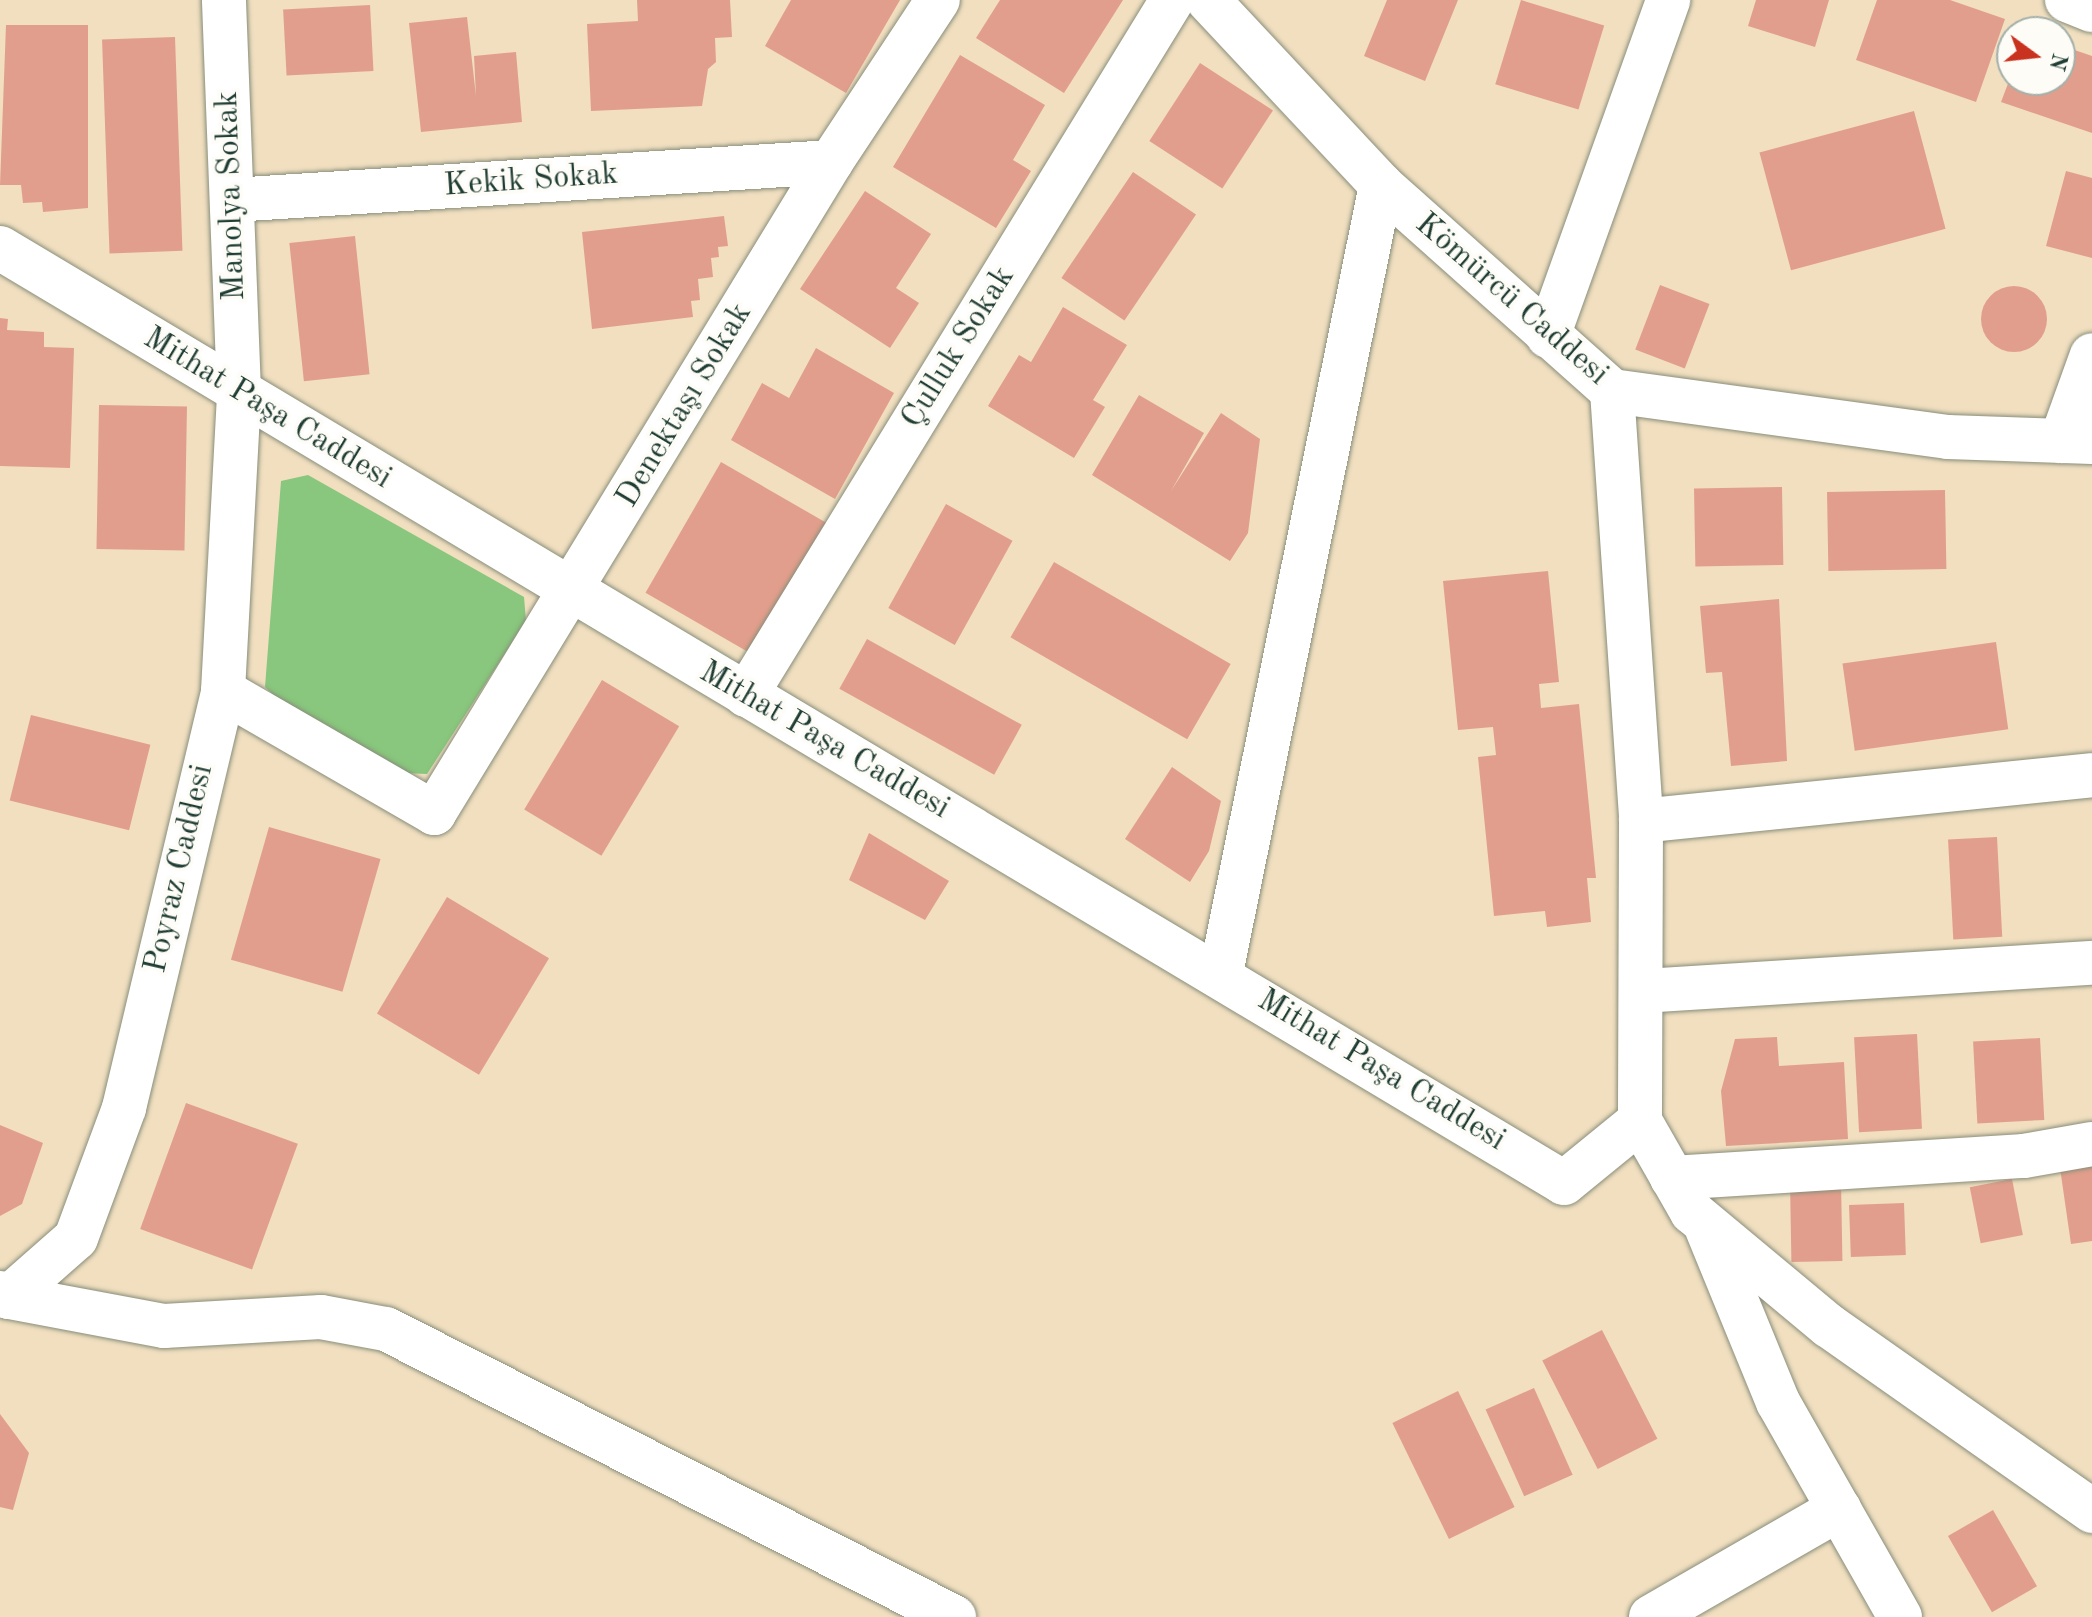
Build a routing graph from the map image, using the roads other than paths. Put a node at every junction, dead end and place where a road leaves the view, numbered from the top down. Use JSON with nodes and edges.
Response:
{"nodes":[{"id":1,"x":224,"y":0,"type":"edge"},
{"id":2,"x":938,"y":0,"type":"edge"},
{"id":3,"x":1172,"y":0,"type":"edge"},
{"id":4,"x":1208,"y":0,"type":"edge"},
{"id":5,"x":1668,"y":0,"type":"edge"},
{"id":6,"x":2067,"y":0,"type":"edge"},
{"id":7,"x":2092,"y":10,"type":"edge"},
{"id":8,"x":831,"y":162,"type":"junction"},
{"id":9,"x":1381,"y":185,"type":"junction"},
{"id":10,"x":232,"y":200,"type":"junction"},
{"id":11,"x":0,"y":248,"type":"edge"},
{"id":12,"x":1548,"y":336,"type":"junction"},
{"id":13,"x":2092,"y":355,"type":"edge"},
{"id":14,"x":1612,"y":391,"type":"junction"},
{"id":15,"x":239,"y":392,"type":"junction"},
{"id":16,"x":2077,"y":442,"type":"edge"},
{"id":17,"x":572,"y":594,"type":"junction"},
{"id":18,"x":223,"y":691,"type":"junction"},
{"id":19,"x":746,"y":695,"type":"junction"},
{"id":20,"x":2092,"y":775,"type":"edge"},
{"id":21,"x":1641,"y":821,"type":"junction"},
{"id":22,"x":2092,"y":963,"type":"edge"},
{"id":23,"x":1221,"y":973,"type":"junction"},
{"id":24,"x":1643,"y":991,"type":"junction"},
{"id":25,"x":1640,"y":1121,"type":"junction"},
{"id":26,"x":2092,"y":1144,"type":"edge"},
{"id":27,"x":1672,"y":1178,"type":"junction"},
{"id":28,"x":1705,"y":1223,"type":"junction"},
{"id":29,"x":4,"y":1295,"type":"edge"},
{"id":30,"x":1839,"y":1509,"type":"junction"},
{"id":31,"x":2092,"y":1511,"type":"edge"},
{"id":32,"x":954,"y":1617,"type":"edge"},
{"id":33,"x":1651,"y":1617,"type":"edge"},
{"id":34,"x":1900,"y":1617,"type":"edge"}],
"edges":[{"from":1,"to":10,"type":"street","name":"Manolya Sokak"},
{"from":2,"to":8,"type":"street","name":"Denektaşı Sokak"},
{"from":3,"to":19,"type":"street","name":"Çulluk Sokak"},
{"from":4,"to":9,"type":"street","name":"Kömürcü Caddesi"},
{"from":5,"to":12,"type":"street"},
{"from":6,"to":7,"type":"street"},
{"from":8,"to":10,"type":"street","name":"Kekik Sokak"},
{"from":8,"to":17,"type":"street","name":"Denektaşı Sokak"},
{"from":9,"to":12,"type":"street","name":"Kömürcü Caddesi"},
{"from":9,"to":23,"type":"street"},
{"from":10,"to":15,"type":"street","name":"Manolya Sokak"},
{"from":11,"to":15,"type":"street","name":"Mithat Paşa Caddesi"},
{"from":12,"to":14,"type":"street","name":"Kömürcü Caddesi"},
{"from":13,"to":16,"type":"street"},
{"from":14,"to":16,"type":"street","name":"Kömürcü Caddesi"},
{"from":14,"to":21,"type":"street"},
{"from":15,"to":17,"type":"street","name":"Mithat Paşa Caddesi"},
{"from":15,"to":18,"type":"street","name":"Poyraz Caddesi"},
{"from":17,"to":18,"type":"street","name":"Denektaşı Sokak"},
{"from":17,"to":19,"type":"street","name":"Mithat Paşa Caddesi"},
{"from":18,"to":29,"type":"street","name":"Poyraz Caddesi"},
{"from":19,"to":23,"type":"street","name":"Mithat Paşa Caddesi"},
{"from":20,"to":21,"type":"street"},
{"from":21,"to":24,"type":"street"},
{"from":22,"to":24,"type":"street"},
{"from":23,"to":25,"type":"street","name":"Mithat Paşa Caddesi"},
{"from":24,"to":25,"type":"street"},
{"from":25,"to":27,"type":"street"},
{"from":26,"to":27,"type":"street"},
{"from":27,"to":28,"type":"street"},
{"from":28,"to":30,"type":"street"},
{"from":28,"to":31,"type":"street"},
{"from":29,"to":32,"type":"street"},
{"from":30,"to":33,"type":"street"},
{"from":30,"to":34,"type":"street"}]}
